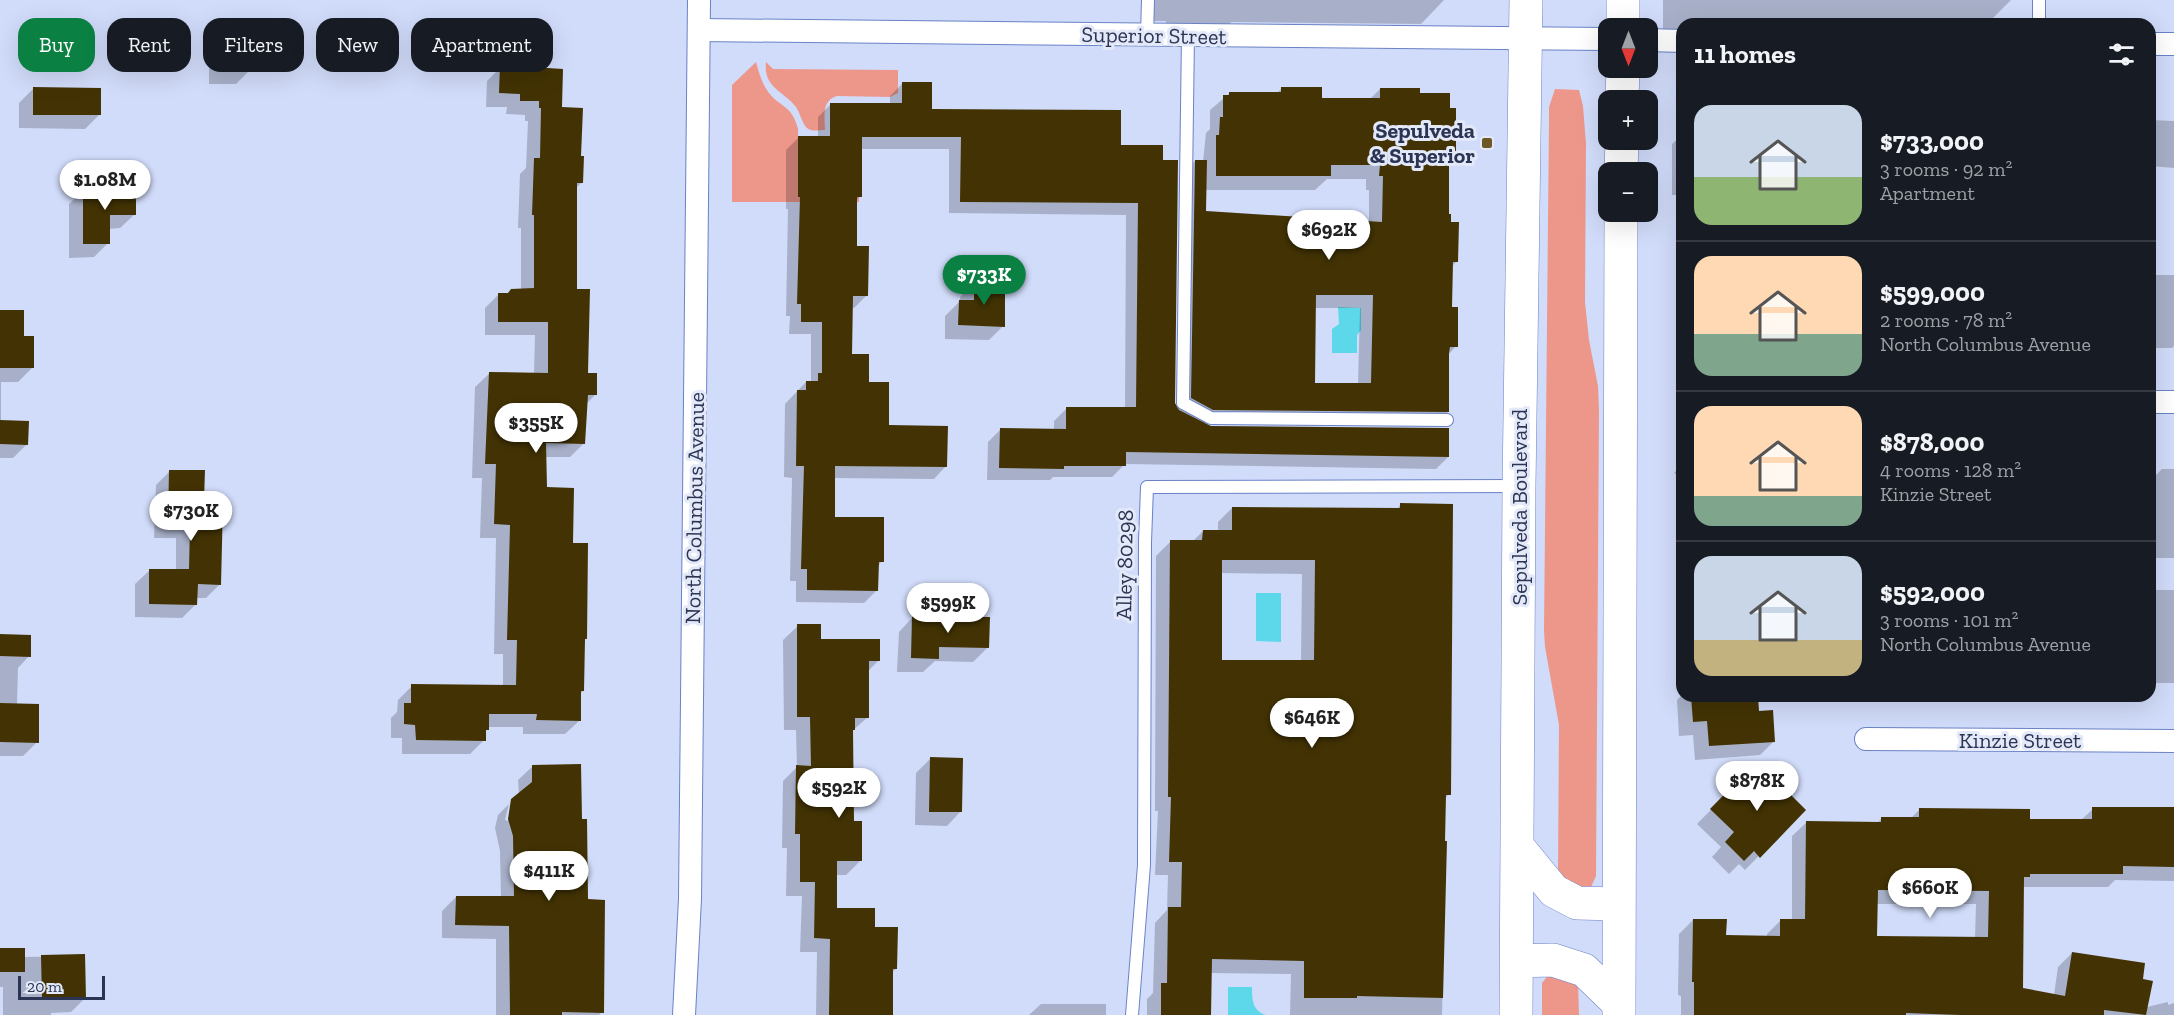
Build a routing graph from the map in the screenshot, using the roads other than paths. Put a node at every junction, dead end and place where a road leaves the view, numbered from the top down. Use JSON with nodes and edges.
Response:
{"nodes":[{"id":1,"x":699,"y":0,"type":"edge"},
{"id":2,"x":1148,"y":0,"type":"edge"},
{"id":3,"x":1526,"y":0,"type":"edge"},
{"id":4,"x":1623,"y":0,"type":"edge"},
{"id":5,"x":2039,"y":0,"type":"edge"},
{"id":6,"x":1623,"y":18,"type":"edge"},
{"id":7,"x":2038,"y":18,"type":"edge"},
{"id":8,"x":699,"y":30,"type":"junction"},
{"id":9,"x":1147,"y":34,"type":"junction"},
{"id":10,"x":1188,"y":36,"type":"junction"},
{"id":11,"x":1526,"y":37,"type":"junction"},
{"id":12,"x":1598,"y":39,"type":"edge"},
{"id":13,"x":1658,"y":40,"type":"edge"},
{"id":14,"x":1676,"y":41,"type":"edge"},
{"id":15,"x":2156,"y":44,"type":"edge"},
{"id":16,"x":2174,"y":44,"type":"edge"},
{"id":17,"x":1621,"y":222,"type":"edge"},
{"id":18,"x":2156,"y":402,"type":"edge"},
{"id":19,"x":2174,"y":402,"type":"edge"},
{"id":20,"x":1448,"y":420,"type":"dead end"},
{"id":21,"x":1519,"y":486,"type":"junction"},
{"id":22,"x":1866,"y":739,"type":"dead end"},
{"id":23,"x":2174,"y":741,"type":"edge"},
{"id":24,"x":1518,"y":847,"type":"junction"},
{"id":25,"x":1618,"y":904,"type":"junction"},
{"id":26,"x":1517,"y":961,"type":"junction"},
{"id":27,"x":1619,"y":1009,"type":"edge"},
{"id":28,"x":684,"y":1015,"type":"edge"},
{"id":29,"x":1132,"y":1015,"type":"edge"},
{"id":30,"x":1516,"y":1015,"type":"edge"}],
"edges":[{"from":1,"to":8,"type":"street","name":"North Columbus Avenue"},
{"from":2,"to":9,"type":"lane"},
{"from":3,"to":11,"type":"main road","name":"Sepulveda Boulevard"},
{"from":4,"to":6,"type":"main road"},
{"from":5,"to":7,"type":"lane"},
{"from":8,"to":9,"type":"street","name":"Superior Street"},
{"from":8,"to":28,"type":"street","name":"North Columbus Avenue"},
{"from":9,"to":10,"type":"street","name":"Superior Street"},
{"from":10,"to":11,"type":"street","name":"Superior Street"},
{"from":10,"to":20,"type":"lane"},
{"from":11,"to":12,"type":"street","name":"Superior Street"},
{"from":11,"to":21,"type":"main road","name":"Sepulveda Boulevard"},
{"from":13,"to":14,"type":"street"},
{"from":15,"to":16,"type":"street"},
{"from":17,"to":25,"type":"main road"},
{"from":18,"to":19,"type":"street"},
{"from":21,"to":24,"type":"main road","name":"Sepulveda Boulevard"},
{"from":21,"to":29,"type":"lane","name":"Alley 80298"},
{"from":22,"to":23,"type":"street","name":"Kinzie Street"},
{"from":24,"to":25,"type":"main road"},
{"from":24,"to":26,"type":"main road","name":"Sepulveda Boulevard"},
{"from":25,"to":27,"type":"main road"},
{"from":26,"to":27,"type":"main road"},
{"from":26,"to":30,"type":"main road","name":"Sepulveda Boulevard"}]}
